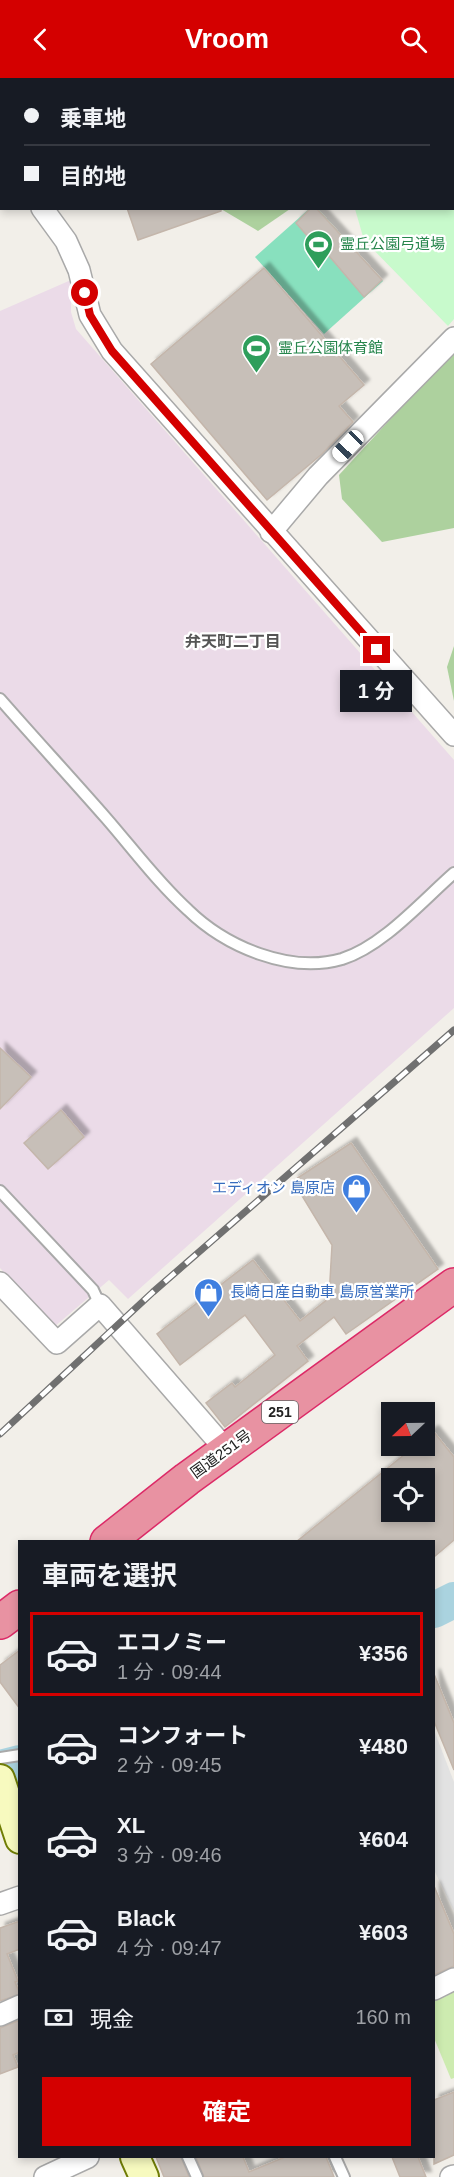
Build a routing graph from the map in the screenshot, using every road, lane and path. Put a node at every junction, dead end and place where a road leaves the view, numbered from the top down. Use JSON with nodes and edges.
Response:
{"nodes":[{"id":1,"x":44,"y":210,"type":"edge"},
{"id":2,"x":454,"y":338,"type":"edge"},
{"id":3,"x":271,"y":532,"type":"junction"},
{"id":4,"x":0,"y":699,"type":"edge"},
{"id":5,"x":454,"y":735,"type":"edge"},
{"id":6,"x":454,"y":873,"type":"edge"},
{"id":7,"x":0,"y":1191,"type":"edge"},
{"id":8,"x":0,"y":1283,"type":"edge"},
{"id":9,"x":454,"y":1285,"type":"edge"},
{"id":10,"x":100,"y":1305,"type":"junction"},
{"id":11,"x":226,"y":1451,"type":"junction"},
{"id":12,"x":110,"y":1540,"type":"edge"},
{"id":13,"x":18,"y":1608,"type":"edge"},
{"id":14,"x":0,"y":1622,"type":"edge"},
{"id":15,"x":18,"y":1755,"type":"edge"},
{"id":16,"x":0,"y":1758,"type":"edge"},
{"id":17,"x":0,"y":1780,"type":"edge"},
{"id":18,"x":14,"y":1836,"type":"edge"},
{"id":19,"x":18,"y":1898,"type":"edge"},
{"id":20,"x":0,"y":1904,"type":"edge"},
{"id":21,"x":454,"y":1979,"type":"edge"},
{"id":22,"x":435,"y":1988,"type":"edge"},
{"id":23,"x":18,"y":2007,"type":"edge"},
{"id":24,"x":0,"y":2015,"type":"edge"},
{"id":25,"x":86,"y":2158,"type":"edge"},
{"id":26,"x":135,"y":2158,"type":"edge"},
{"id":27,"x":188,"y":2158,"type":"edge"},
{"id":28,"x":335,"y":2158,"type":"edge"},
{"id":29,"x":45,"y":2177,"type":"edge"},
{"id":30,"x":144,"y":2177,"type":"edge"},
{"id":31,"x":197,"y":2177,"type":"edge"},
{"id":32,"x":344,"y":2177,"type":"edge"}],
"edges":[{"from":1,"to":3,"type":"street"},
{"from":2,"to":3,"type":"street"},
{"from":3,"to":5,"type":"street"},
{"from":4,"to":6,"type":"lane"},
{"from":7,"to":10,"type":"lane"},
{"from":8,"to":10,"type":"street"},
{"from":9,"to":11,"type":"highway","name":"国道251号","number":"251"},
{"from":10,"to":11,"type":"street"},
{"from":11,"to":12,"type":"highway","name":"国道251号","number":"251"},
{"from":13,"to":14,"type":"highway"},
{"from":15,"to":16,"type":"lane"},
{"from":17,"to":18,"type":"street"},
{"from":19,"to":20,"type":"street"},
{"from":21,"to":22,"type":"street"},
{"from":23,"to":24,"type":"street"},
{"from":25,"to":29,"type":"street"},
{"from":26,"to":30,"type":"street"},
{"from":27,"to":31,"type":"lane"},
{"from":28,"to":32,"type":"lane"}]}
